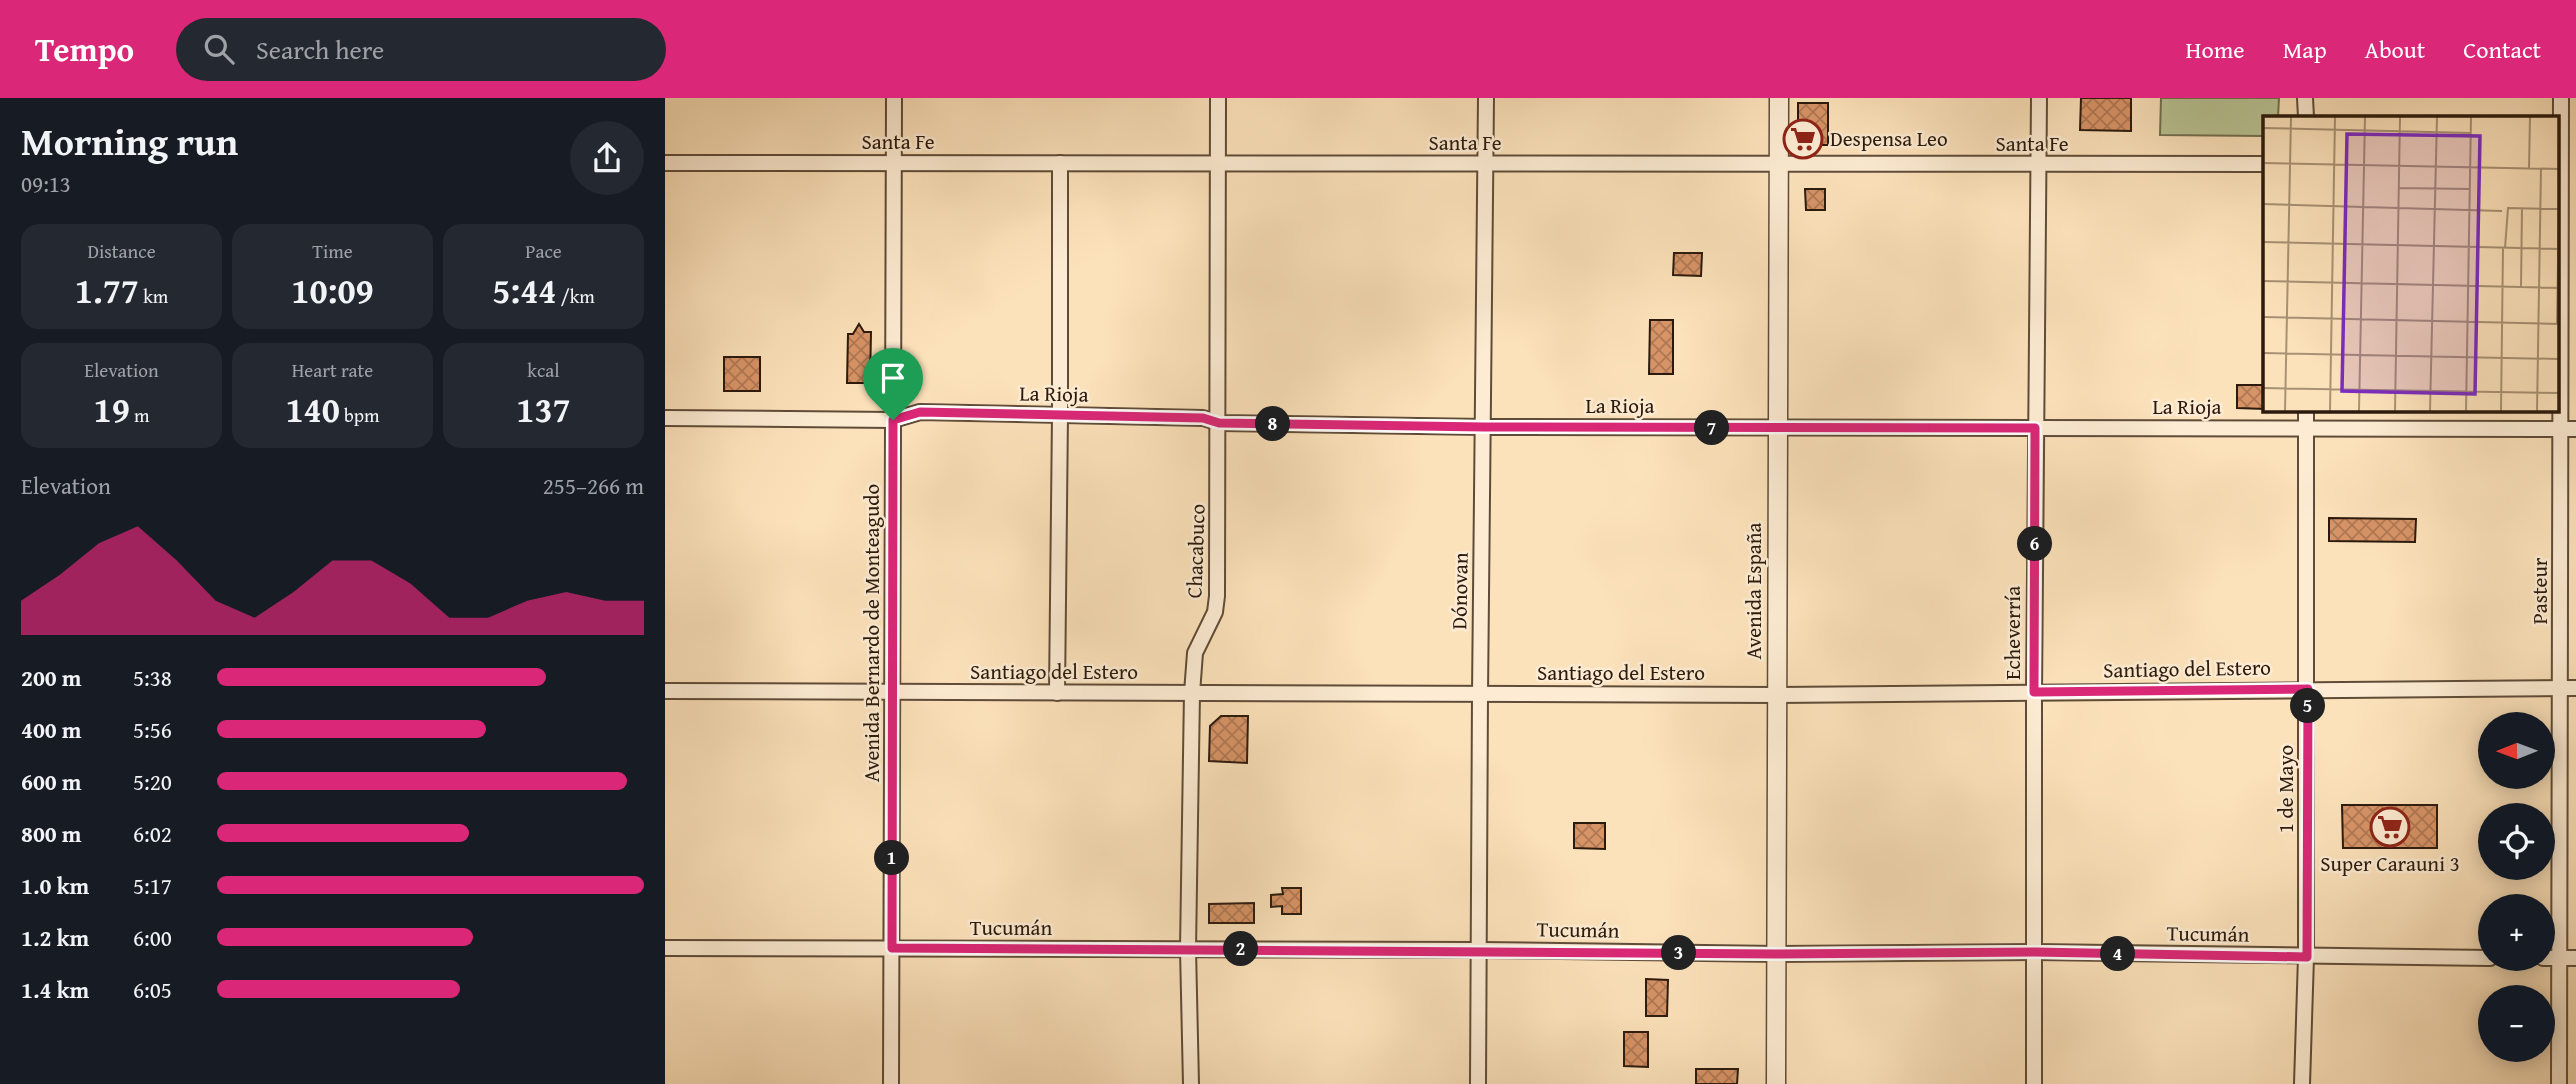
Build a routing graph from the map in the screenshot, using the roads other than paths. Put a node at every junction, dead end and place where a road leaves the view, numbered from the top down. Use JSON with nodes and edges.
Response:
{"nodes":[{"id":1,"x":894,"y":98,"type":"edge"},
{"id":2,"x":1218,"y":98,"type":"edge"},
{"id":3,"x":1486,"y":98,"type":"edge"},
{"id":4,"x":1779,"y":98,"type":"edge"},
{"id":5,"x":2039,"y":98,"type":"edge"},
{"id":6,"x":2305,"y":98,"type":"edge"},
{"id":7,"x":2561,"y":98,"type":"edge"},
{"id":8,"x":2306,"y":116,"type":"edge"},
{"id":9,"x":894,"y":162,"type":"junction"},
{"id":10,"x":665,"y":163,"type":"edge"},
{"id":11,"x":1060,"y":163,"type":"junction"},
{"id":12,"x":1219,"y":163,"type":"junction"},
{"id":13,"x":1485,"y":164,"type":"junction"},
{"id":14,"x":2263,"y":164,"type":"edge"},
{"id":15,"x":2565,"y":164,"type":"edge"},
{"id":16,"x":1779,"y":165,"type":"junction"},
{"id":17,"x":2037,"y":165,"type":"junction"},
{"id":18,"x":2306,"y":411,"type":"edge"},
{"id":19,"x":1060,"y":415,"type":"junction"},
{"id":20,"x":665,"y":418,"type":"edge"},
{"id":21,"x":893,"y":420,"type":"junction"},
{"id":22,"x":1219,"y":423,"type":"junction"},
{"id":23,"x":1484,"y":427,"type":"junction"},
{"id":24,"x":1777,"y":428,"type":"junction"},
{"id":25,"x":2035,"y":428,"type":"junction"},
{"id":26,"x":2306,"y":428,"type":"junction"},
{"id":27,"x":2561,"y":429,"type":"junction"},
{"id":28,"x":2576,"y":429,"type":"edge"},
{"id":29,"x":2569,"y":688,"type":"edge"},
{"id":30,"x":2308,"y":689,"type":"junction"},
{"id":31,"x":665,"y":691,"type":"edge"},
{"id":32,"x":893,"y":692,"type":"junction"},
{"id":33,"x":2034,"y":692,"type":"junction"},
{"id":34,"x":1057,"y":693,"type":"junction"},
{"id":35,"x":1192,"y":693,"type":"junction"},
{"id":36,"x":1480,"y":694,"type":"junction"},
{"id":37,"x":1776,"y":695,"type":"junction"},
{"id":38,"x":665,"y":948,"type":"edge"},
{"id":39,"x":892,"y":948,"type":"junction"},
{"id":40,"x":1188,"y":949,"type":"junction"},
{"id":41,"x":1480,"y":950,"type":"junction"},
{"id":42,"x":2035,"y":952,"type":"junction"},
{"id":43,"x":1777,"y":954,"type":"junction"},
{"id":44,"x":2307,"y":957,"type":"junction"},
{"id":45,"x":2478,"y":958,"type":"edge"},
{"id":46,"x":2555,"y":958,"type":"edge"},
{"id":47,"x":2559,"y":958,"type":"junction"},
{"id":48,"x":2576,"y":958,"type":"edge"},
{"id":49,"x":891,"y":1084,"type":"edge"},
{"id":50,"x":1191,"y":1084,"type":"edge"},
{"id":51,"x":1478,"y":1084,"type":"edge"},
{"id":52,"x":1776,"y":1084,"type":"edge"},
{"id":53,"x":2034,"y":1084,"type":"edge"},
{"id":54,"x":2302,"y":1084,"type":"edge"},
{"id":55,"x":2559,"y":1084,"type":"edge"}],
"edges":[{"from":1,"to":9,"type":"street","name":"Avenida Bernardo de Monteagudo"},
{"from":2,"to":12,"type":"street","name":"Chacabuco"},
{"from":3,"to":13,"type":"street","name":"Dónovan"},
{"from":4,"to":16,"type":"street","name":"Avenida España"},
{"from":5,"to":17,"type":"street","name":"Echeverría"},
{"from":6,"to":8,"type":"street"},
{"from":7,"to":15,"type":"street","name":"Pasteur"},
{"from":9,"to":10,"type":"street","name":"Santa Fe"},
{"from":9,"to":11,"type":"street","name":"Santa Fe"},
{"from":9,"to":21,"type":"street","name":"Avenida Bernardo de Monteagudo"},
{"from":11,"to":12,"type":"street","name":"Santa Fe"},
{"from":11,"to":19,"type":"street"},
{"from":12,"to":13,"type":"street","name":"Santa Fe"},
{"from":12,"to":22,"type":"street","name":"Chacabuco"},
{"from":13,"to":16,"type":"street","name":"Santa Fe"},
{"from":13,"to":23,"type":"street","name":"Dónovan"},
{"from":14,"to":17,"type":"street","name":"Santa Fe"},
{"from":15,"to":27,"type":"street","name":"Pasteur"},
{"from":16,"to":17,"type":"street","name":"Santa Fe"},
{"from":16,"to":24,"type":"street","name":"Avenida España"},
{"from":17,"to":25,"type":"street","name":"Echeverría"},
{"from":18,"to":26,"type":"street","name":"1 de Mayo"},
{"from":19,"to":21,"type":"street","name":"La Rioja"},
{"from":19,"to":22,"type":"street","name":"La Rioja"},
{"from":19,"to":34,"type":"street"},
{"from":20,"to":21,"type":"street","name":"La Rioja"},
{"from":21,"to":32,"type":"street","name":"Avenida Bernardo de Monteagudo"},
{"from":22,"to":23,"type":"street","name":"La Rioja"},
{"from":22,"to":35,"type":"street","name":"Chacabuco"},
{"from":23,"to":24,"type":"street","name":"La Rioja"},
{"from":23,"to":36,"type":"street","name":"Dónovan"},
{"from":24,"to":25,"type":"street","name":"La Rioja"},
{"from":24,"to":37,"type":"street","name":"Avenida España"},
{"from":25,"to":26,"type":"street","name":"La Rioja"},
{"from":25,"to":33,"type":"street","name":"Echeverría"},
{"from":26,"to":27,"type":"street","name":"La Rioja"},
{"from":26,"to":30,"type":"street","name":"1 de Mayo"},
{"from":27,"to":28,"type":"street","name":"La Rioja"},
{"from":27,"to":29,"type":"street","name":"Pasteur"},
{"from":29,"to":30,"type":"street","name":"Santiago del Estero"},
{"from":29,"to":47,"type":"street","name":"Pasteur"},
{"from":30,"to":33,"type":"street","name":"Santiago del Estero"},
{"from":30,"to":44,"type":"street","name":"1 de Mayo"},
{"from":31,"to":32,"type":"street","name":"Santiago del Estero"},
{"from":32,"to":34,"type":"street","name":"Santiago del Estero"},
{"from":32,"to":39,"type":"street","name":"Avenida Bernardo de Monteagudo"},
{"from":33,"to":37,"type":"street","name":"Santiago del Estero"},
{"from":33,"to":42,"type":"street","name":"Echeverría"},
{"from":34,"to":35,"type":"street","name":"Santiago del Estero"},
{"from":35,"to":36,"type":"street","name":"Santiago del Estero"},
{"from":35,"to":40,"type":"street","name":"Chacabuco"},
{"from":36,"to":37,"type":"street","name":"Santiago del Estero"},
{"from":36,"to":41,"type":"street","name":"Dónovan"},
{"from":37,"to":43,"type":"street","name":"Avenida España"},
{"from":38,"to":39,"type":"street","name":"Tucumán"},
{"from":39,"to":40,"type":"street","name":"Tucumán"},
{"from":39,"to":49,"type":"street","name":"Avenida Bernardo de Monteagudo"},
{"from":40,"to":41,"type":"street","name":"Tucumán"},
{"from":40,"to":50,"type":"street","name":"Chacabuco"},
{"from":41,"to":43,"type":"street","name":"Tucumán"},
{"from":41,"to":51,"type":"street","name":"Dónovan"},
{"from":42,"to":43,"type":"street","name":"Tucumán"},
{"from":42,"to":44,"type":"street","name":"Tucumán"},
{"from":42,"to":53,"type":"street","name":"Echeverría"},
{"from":43,"to":52,"type":"street","name":"Avenida España"},
{"from":44,"to":45,"type":"street","name":"Tucumán"},
{"from":44,"to":54,"type":"street","name":"1 de Mayo"},
{"from":46,"to":47,"type":"street"},
{"from":47,"to":48,"type":"street"},
{"from":47,"to":55,"type":"street","name":"Pasteur"}]}
